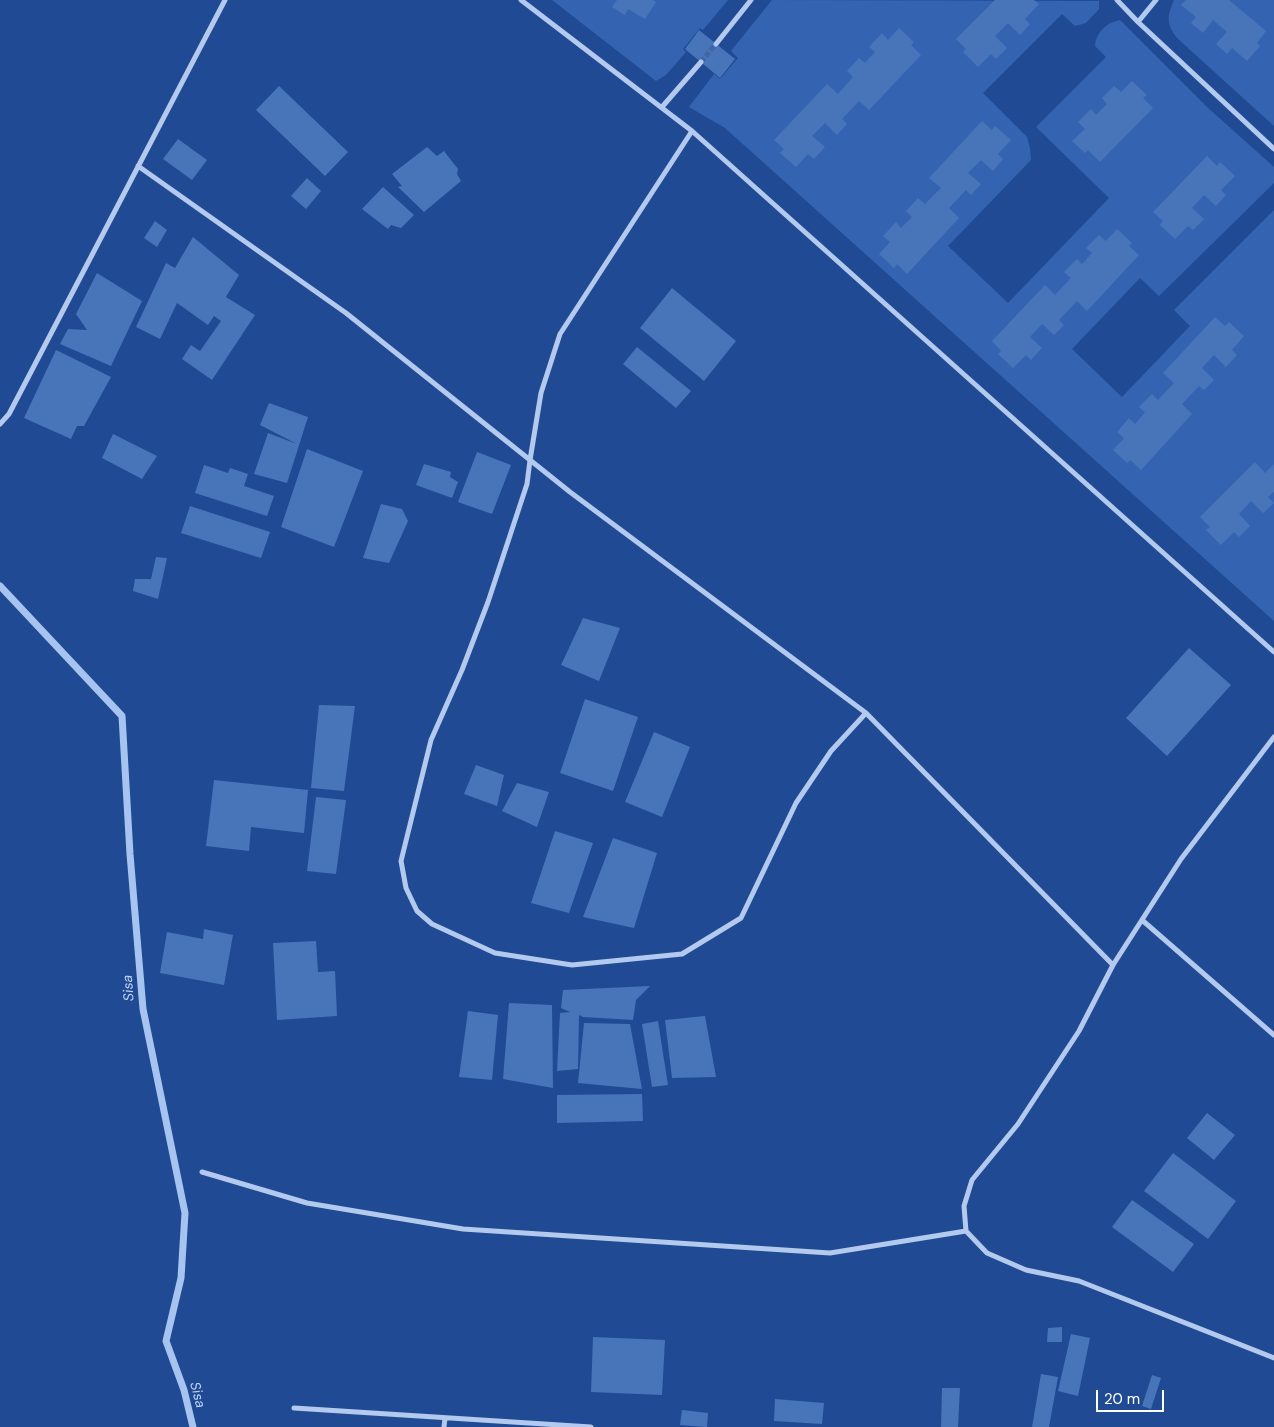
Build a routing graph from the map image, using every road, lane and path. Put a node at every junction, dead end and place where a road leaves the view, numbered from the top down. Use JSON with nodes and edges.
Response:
{"nodes":[{"id":1,"x":225,"y":0,"type":"edge"},
{"id":2,"x":521,"y":0,"type":"edge"},
{"id":3,"x":751,"y":0,"type":"edge"},
{"id":4,"x":1117,"y":0,"type":"edge"},
{"id":5,"x":1156,"y":0,"type":"edge"},
{"id":6,"x":1138,"y":22,"type":"junction"},
{"id":7,"x":716,"y":44,"type":"tunnel mouth"},
{"id":8,"x":701,"y":62,"type":"tunnel mouth"},
{"id":9,"x":662,"y":107,"type":"junction"},
{"id":10,"x":692,"y":131,"type":"junction"},
{"id":11,"x":1274,"y":149,"type":"edge"},
{"id":12,"x":138,"y":166,"type":"junction"},
{"id":13,"x":0,"y":424,"type":"edge"},
{"id":14,"x":530,"y":460,"type":"junction"},
{"id":15,"x":1274,"y":652,"type":"edge"},
{"id":16,"x":866,"y":713,"type":"junction"},
{"id":17,"x":1274,"y":737,"type":"edge"},
{"id":18,"x":1142,"y":920,"type":"junction"},
{"id":19,"x":1113,"y":965,"type":"junction"},
{"id":20,"x":1274,"y":1035,"type":"edge"},
{"id":21,"x":202,"y":1172,"type":"dead end"},
{"id":22,"x":966,"y":1231,"type":"junction"},
{"id":23,"x":1274,"y":1358,"type":"edge"},
{"id":24,"x":294,"y":1408,"type":"dead end"},
{"id":25,"x":445,"y":1418,"type":"junction"},
{"id":26,"x":444,"y":1427,"type":"edge"},
{"id":27,"x":591,"y":1427,"type":"edge"}],
"edges":[{"from":1,"to":12,"type":"street"},
{"from":2,"to":9,"type":"street"},
{"from":3,"to":7,"type":"street"},
{"from":4,"to":6,"type":"street"},
{"from":5,"to":6,"type":"street"},
{"from":6,"to":11,"type":"street"},
{"from":8,"to":9,"type":"street"},
{"from":9,"to":10,"type":"street"},
{"from":10,"to":14,"type":"street"},
{"from":10,"to":15,"type":"street"},
{"from":12,"to":13,"type":"street"},
{"from":12,"to":14,"type":"street"},
{"from":14,"to":16,"type":"street"},
{"from":14,"to":16,"type":"street"},
{"from":16,"to":19,"type":"street"},
{"from":17,"to":18,"type":"street"},
{"from":18,"to":19,"type":"street"},
{"from":18,"to":20,"type":"street"},
{"from":19,"to":22,"type":"street"},
{"from":21,"to":22,"type":"street"},
{"from":22,"to":23,"type":"street"},
{"from":24,"to":25,"type":"street"},
{"from":25,"to":26,"type":"street"},
{"from":25,"to":27,"type":"street"}]}
